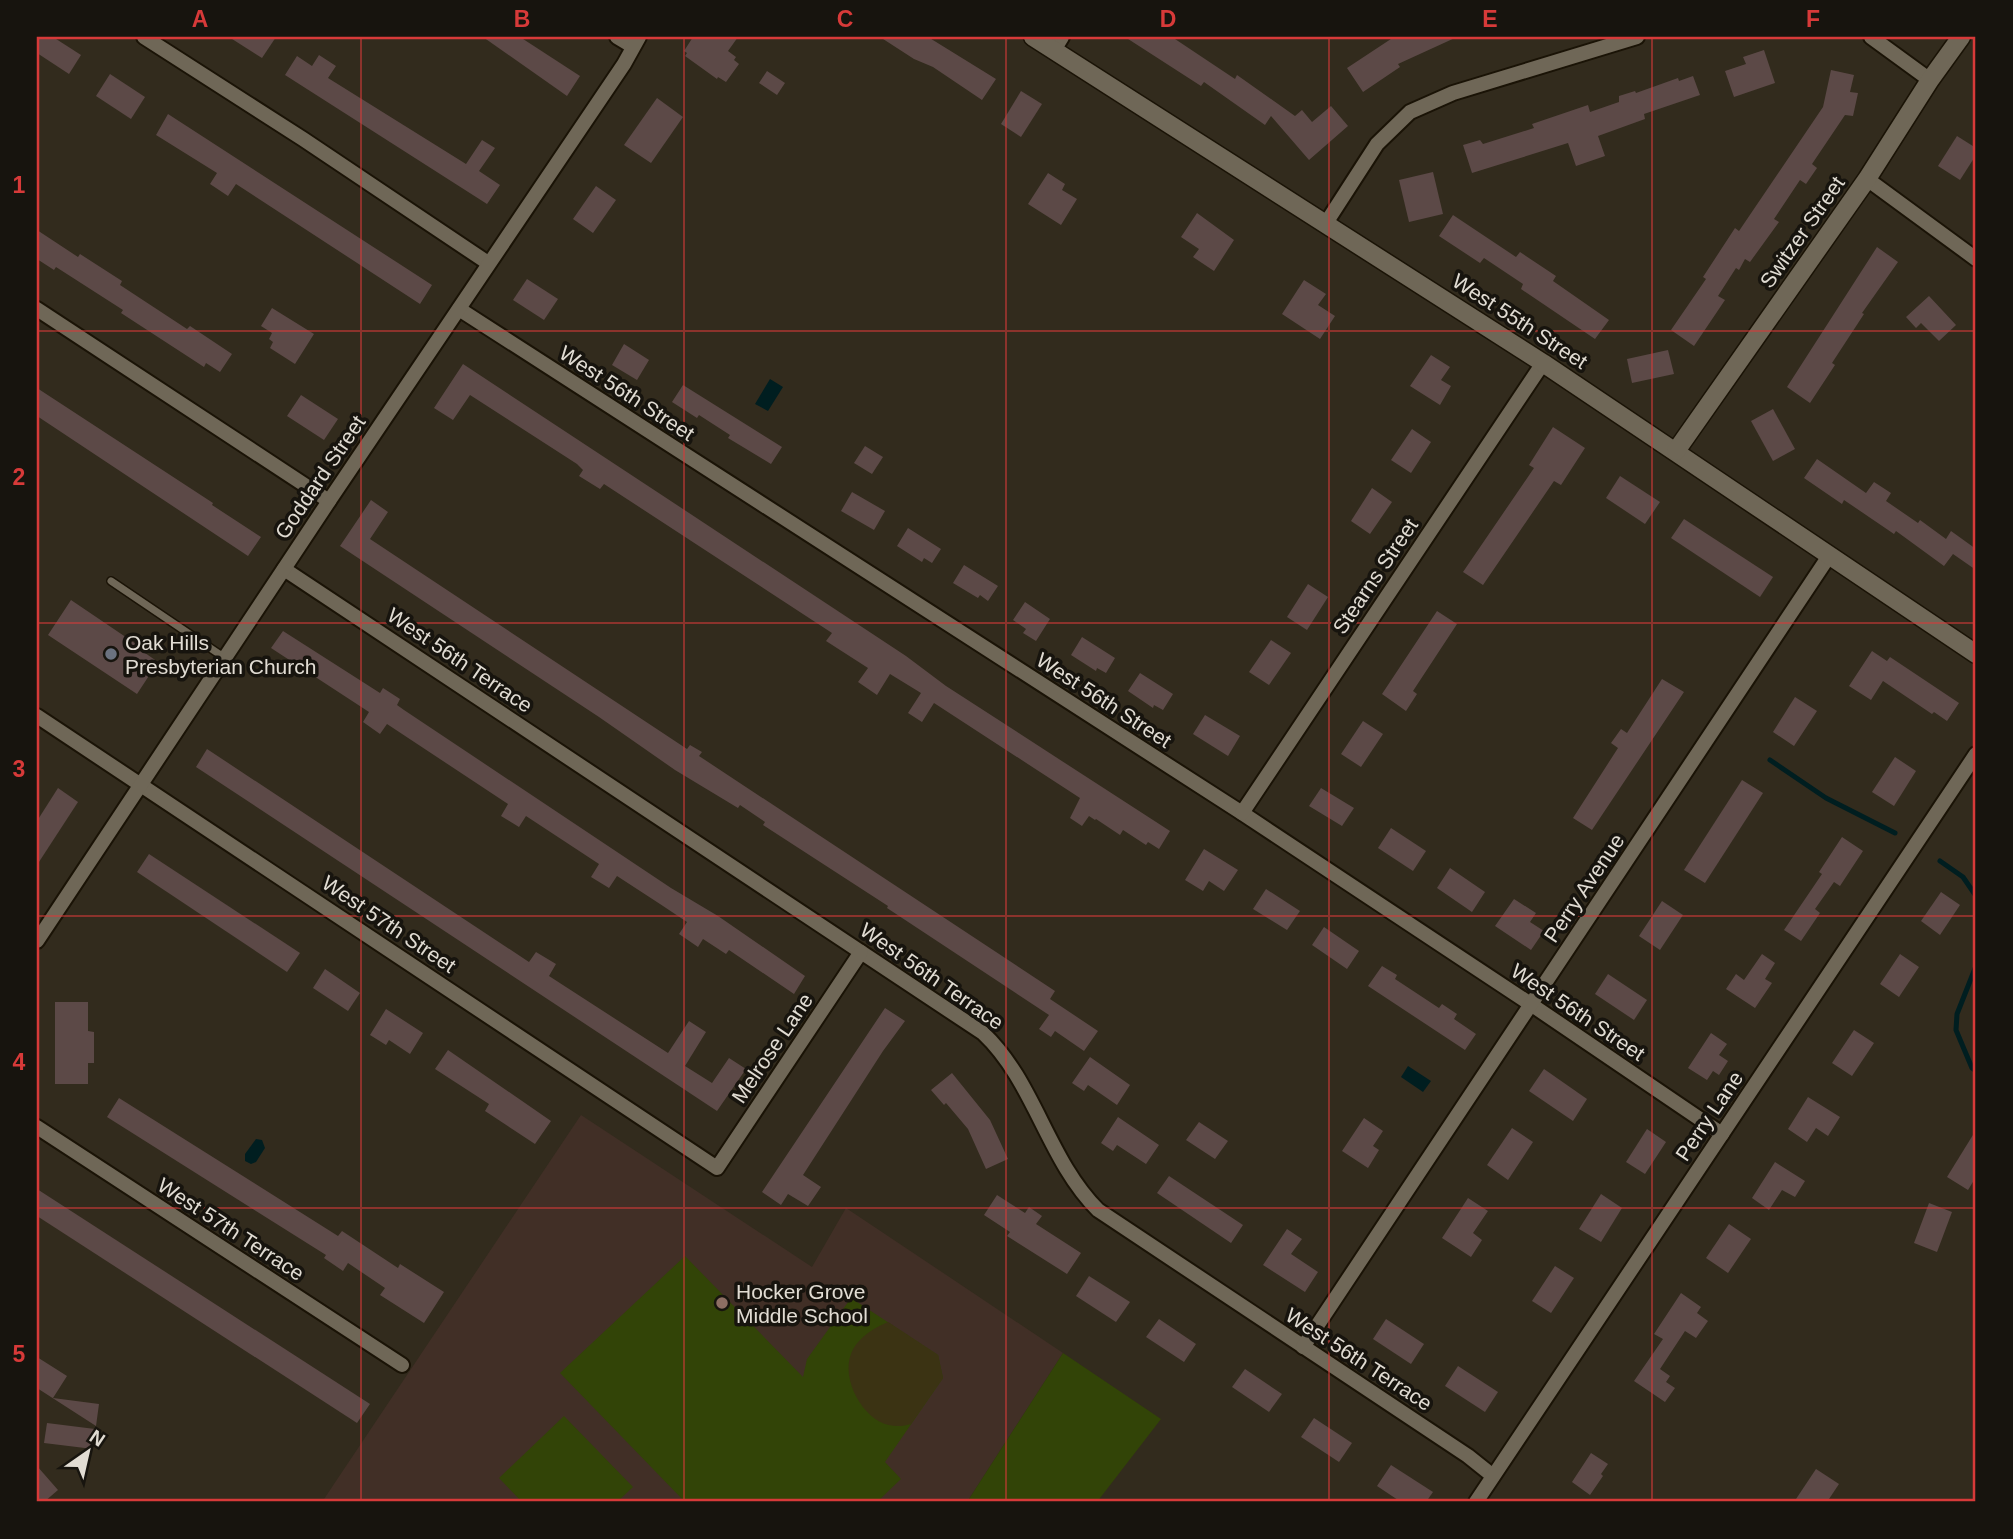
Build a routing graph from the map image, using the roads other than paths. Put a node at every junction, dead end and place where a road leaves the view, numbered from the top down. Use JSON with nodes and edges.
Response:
{"nodes":[{"id":1,"x":144,"y":37,"type":"edge"},
{"id":2,"x":617,"y":37,"type":"edge"},
{"id":3,"x":1033,"y":37,"type":"edge"},
{"id":4,"x":1637,"y":37,"type":"edge"},
{"id":5,"x":1871,"y":37,"type":"edge"},
{"id":6,"x":1961,"y":37,"type":"edge"},
{"id":7,"x":635,"y":42,"type":"edge"},
{"id":8,"x":1058,"y":43,"type":"edge"},
{"id":9,"x":1930,"y":80,"type":"junction"},
{"id":10,"x":1867,"y":179,"type":"junction"},
{"id":11,"x":1326,"y":223,"type":"junction"},
{"id":12,"x":1976,"y":259,"type":"edge"},
{"id":13,"x":488,"y":263,"type":"junction"},
{"id":14,"x":37,"y":309,"type":"edge"},
{"id":15,"x":459,"y":309,"type":"junction"},
{"id":16,"x":1543,"y":363,"type":"junction"},
{"id":17,"x":1676,"y":451,"type":"junction"},
{"id":18,"x":328,"y":501,"type":"junction"},
{"id":19,"x":1829,"y":556,"type":"junction"},
{"id":20,"x":284,"y":569,"type":"junction"},
{"id":21,"x":111,"y":581,"type":"dead end"},
{"id":22,"x":1976,"y":654,"type":"edge"},
{"id":23,"x":225,"y":658,"type":"junction"},
{"id":24,"x":37,"y":716,"type":"edge"},
{"id":25,"x":1976,"y":754,"type":"edge"},
{"id":26,"x":141,"y":784,"type":"junction"},
{"id":27,"x":1241,"y":813,"type":"junction"},
{"id":28,"x":37,"y":941,"type":"edge"},
{"id":29,"x":861,"y":951,"type":"junction"},
{"id":30,"x":1532,"y":1005,"type":"junction"},
{"id":31,"x":37,"y":1128,"type":"edge"},
{"id":32,"x":1722,"y":1134,"type":"junction"},
{"id":33,"x":717,"y":1168,"type":"joint"},
{"id":34,"x":1303,"y":1347,"type":"junction"},
{"id":35,"x":402,"y":1366,"type":"dead end"},
{"id":36,"x":1493,"y":1476,"type":"junction"},
{"id":37,"x":1476,"y":1502,"type":"edge"}],
"edges":[{"from":1,"to":13,"type":"street"},
{"from":2,"to":7,"type":"street"},
{"from":3,"to":8,"type":"street","name":"West 55th Street"},
{"from":4,"to":11,"type":"street"},
{"from":5,"to":9,"type":"street"},
{"from":6,"to":9,"type":"street","name":"Switzer Street"},
{"from":7,"to":13,"type":"street","name":"Goddard Street"},
{"from":8,"to":11,"type":"street","name":"West 55th Street"},
{"from":9,"to":10,"type":"street","name":"Switzer Street"},
{"from":10,"to":12,"type":"street"},
{"from":10,"to":17,"type":"street","name":"Switzer Street"},
{"from":11,"to":16,"type":"street","name":"West 55th Street"},
{"from":13,"to":15,"type":"street","name":"Goddard Street"},
{"from":14,"to":18,"type":"street"},
{"from":15,"to":18,"type":"street","name":"Goddard Street"},
{"from":15,"to":27,"type":"street","name":"West 56th Street"},
{"from":16,"to":17,"type":"street","name":"West 55th Street"},
{"from":16,"to":27,"type":"street","name":"Stearns Street"},
{"from":17,"to":19,"type":"street","name":"West 55th Street"},
{"from":18,"to":20,"type":"street","name":"Goddard Street"},
{"from":19,"to":22,"type":"street","name":"West 55th Street"},
{"from":19,"to":30,"type":"street","name":"Perry Avenue"},
{"from":20,"to":23,"type":"street","name":"Goddard Street"},
{"from":20,"to":29,"type":"street","name":"West 56th Terrace"},
{"from":21,"to":23,"type":"lane"},
{"from":23,"to":26,"type":"street","name":"Goddard Street"},
{"from":24,"to":26,"type":"street","name":"West 57th Street"},
{"from":25,"to":32,"type":"street","name":"Perry Lane"},
{"from":26,"to":28,"type":"street","name":"Goddard Street"},
{"from":26,"to":33,"type":"street","name":"West 57th Street"},
{"from":27,"to":30,"type":"street","name":"West 56th Street"},
{"from":29,"to":33,"type":"street","name":"Melrose Lane"},
{"from":29,"to":34,"type":"street","name":"West 56th Terrace"},
{"from":30,"to":32,"type":"street","name":"West 56th Street"},
{"from":30,"to":34,"type":"street","name":"Perry Avenue"},
{"from":31,"to":35,"type":"street","name":"West 57th Terrace"},
{"from":32,"to":36,"type":"street","name":"Perry Lane"},
{"from":34,"to":36,"type":"street","name":"West 56th Terrace"},
{"from":36,"to":37,"type":"street","name":"Perry Lane"}]}
